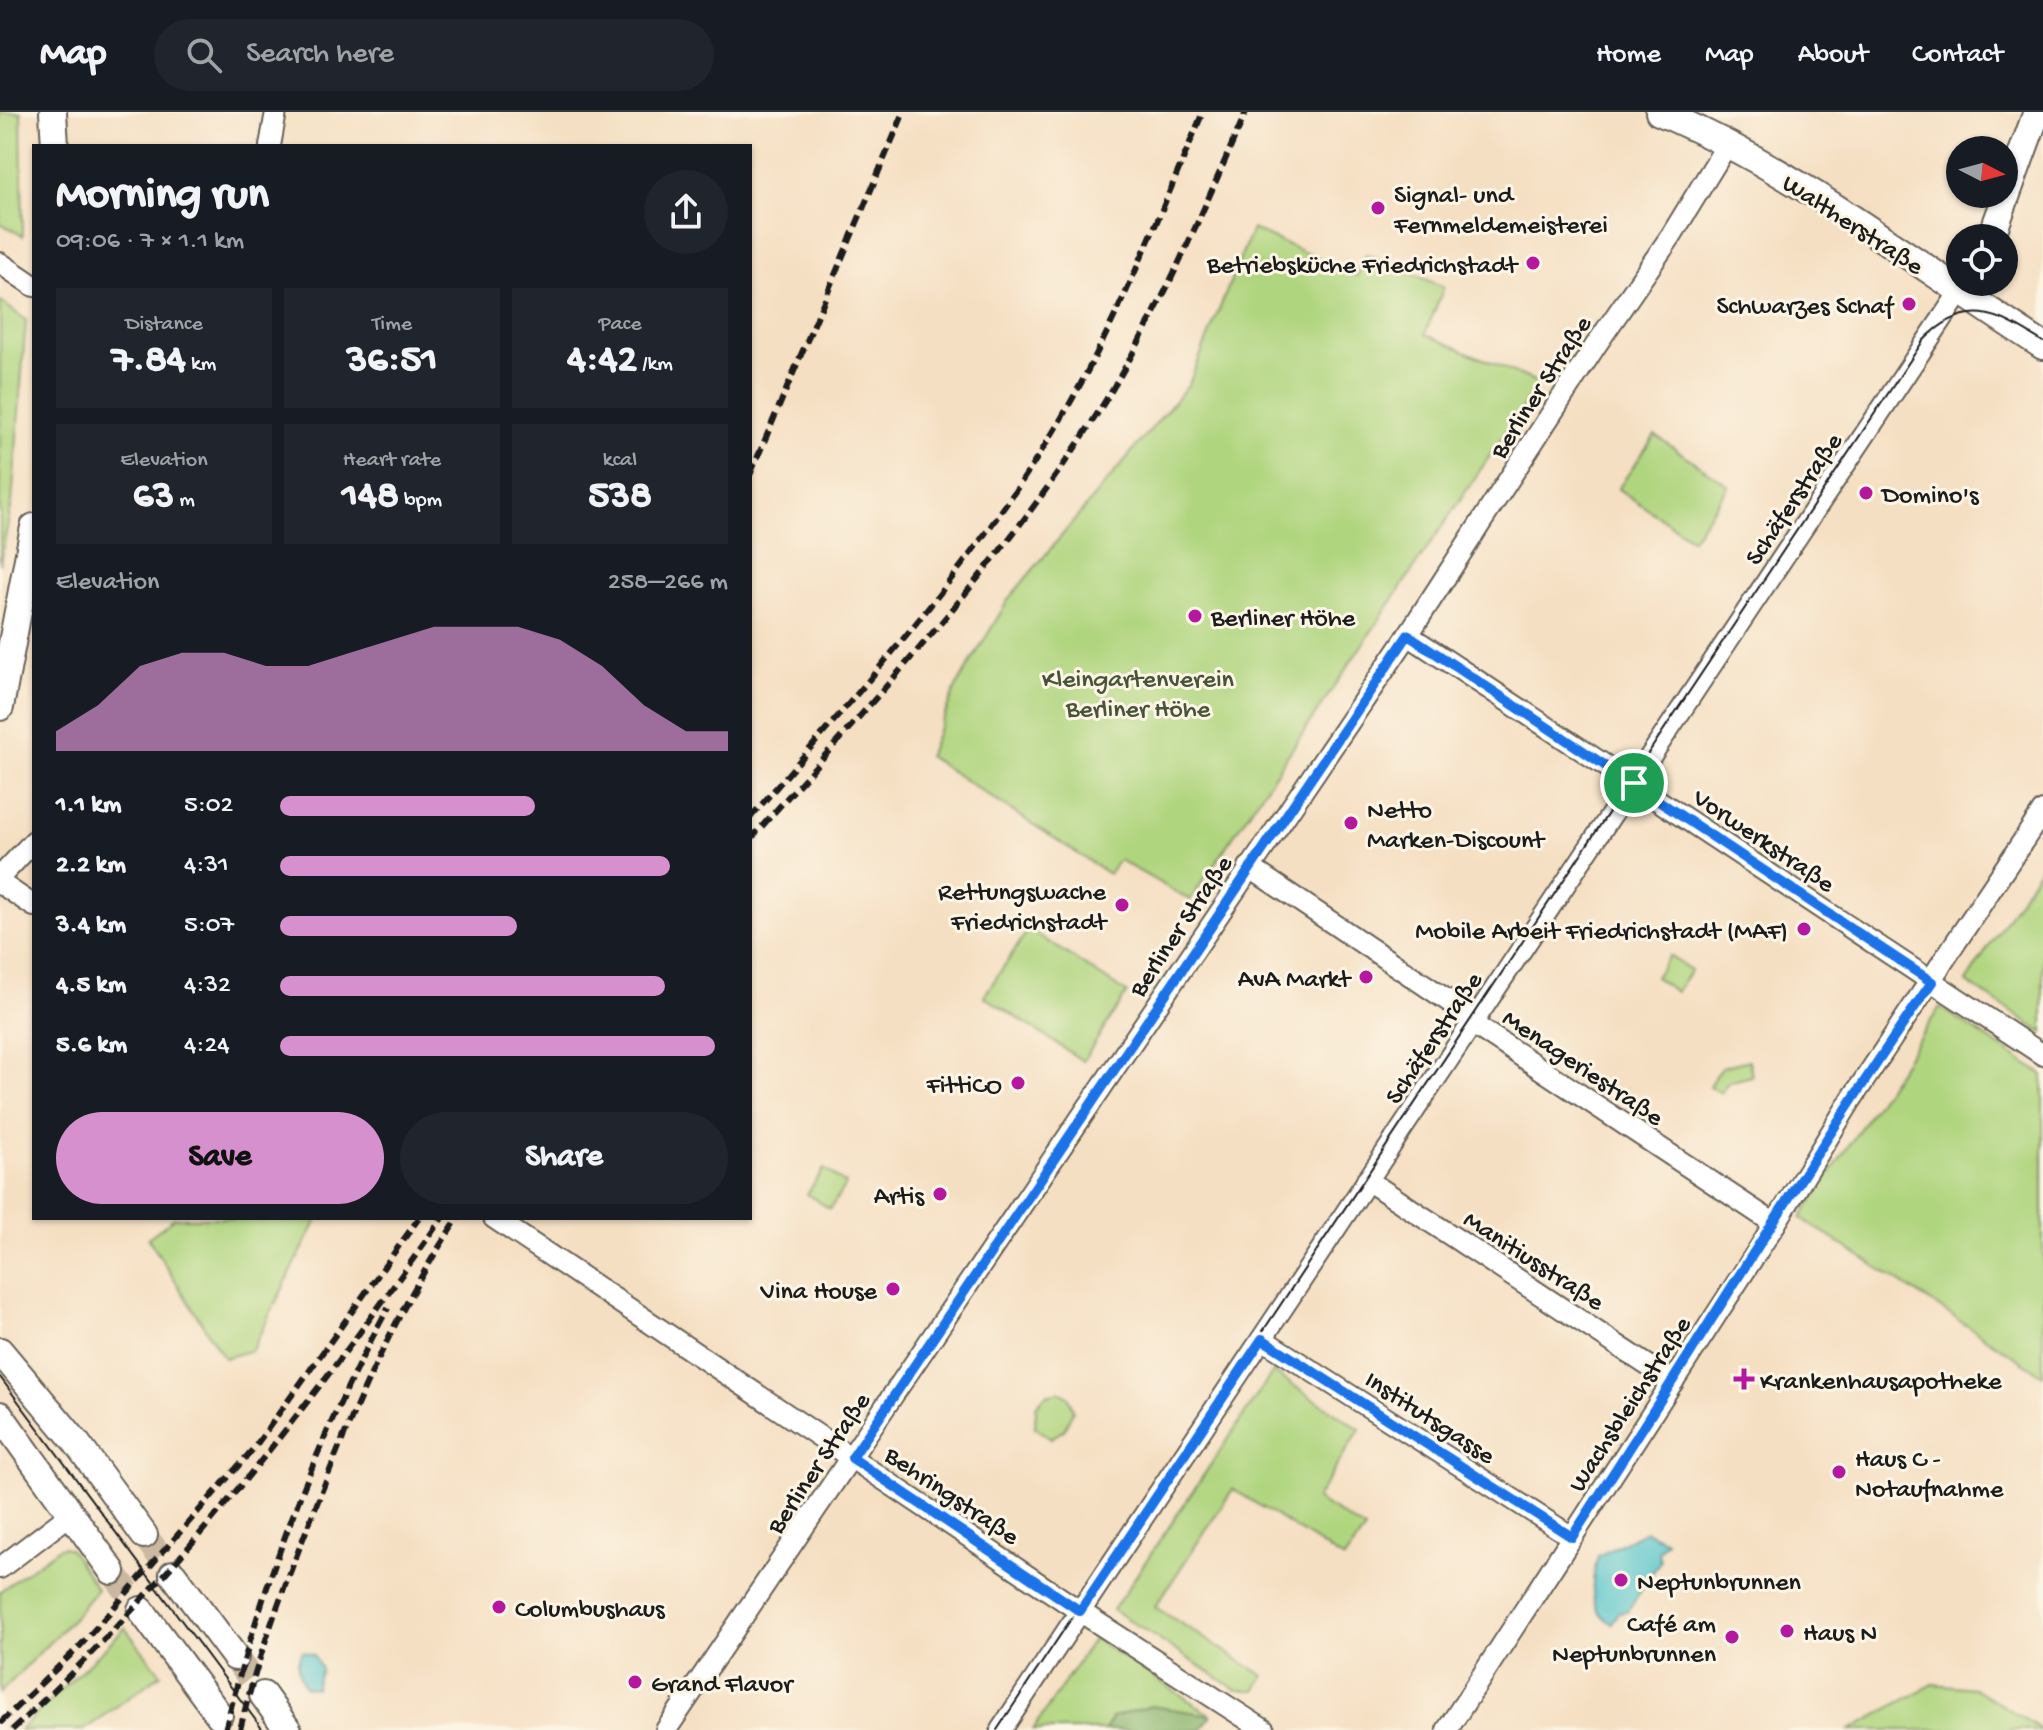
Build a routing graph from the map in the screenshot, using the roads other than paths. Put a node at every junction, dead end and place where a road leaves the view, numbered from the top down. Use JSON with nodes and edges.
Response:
{"nodes":[{"id":1,"x":53,"y":112,"type":"edge"},
{"id":2,"x":276,"y":112,"type":"edge"},
{"id":3,"x":1659,"y":112,"type":"edge"},
{"id":4,"x":2037,"y":112,"type":"edge"},
{"id":5,"x":1728,"y":143,"type":"junction"},
{"id":6,"x":55,"y":144,"type":"edge"},
{"id":7,"x":270,"y":144,"type":"edge"},
{"id":8,"x":1996,"y":224,"type":"edge"},
{"id":9,"x":0,"y":263,"type":"edge"},
{"id":10,"x":1946,"y":277,"type":"edge"},
{"id":11,"x":32,"y":285,"type":"edge"},
{"id":12,"x":1957,"y":296,"type":"edge"},
{"id":13,"x":1975,"y":296,"type":"edge"},
{"id":14,"x":2043,"y":346,"type":"edge"},
{"id":15,"x":32,"y":538,"type":"edge"},
{"id":16,"x":1408,"y":635,"type":"junction"},
{"id":17,"x":0,"y":707,"type":"edge"},
{"id":18,"x":1634,"y":783,"type":"junction"},
{"id":19,"x":2043,"y":811,"type":"edge"},
{"id":20,"x":32,"y":843,"type":"edge"},
{"id":21,"x":1249,"y":867,"type":"junction"},
{"id":22,"x":0,"y":877,"type":"edge"},
{"id":23,"x":0,"y":883,"type":"edge"},
{"id":24,"x":32,"y":905,"type":"edge"},
{"id":25,"x":1932,"y":982,"type":"junction"},
{"id":26,"x":1473,"y":1023,"type":"junction"},
{"id":27,"x":2043,"y":1055,"type":"edge"},
{"id":28,"x":1367,"y":1180,"type":"junction"},
{"id":29,"x":497,"y":1220,"type":"edge"},
{"id":30,"x":1775,"y":1224,"type":"junction"},
{"id":31,"x":1262,"y":1339,"type":"junction"},
{"id":32,"x":0,"y":1351,"type":"edge"},
{"id":33,"x":1673,"y":1382,"type":"junction"},
{"id":34,"x":0,"y":1415,"type":"edge"},
{"id":35,"x":852,"y":1458,"type":"junction"},
{"id":36,"x":71,"y":1514,"type":"junction"},
{"id":37,"x":144,"y":1535,"type":"tunnel mouth"},
{"id":38,"x":1572,"y":1537,"type":"junction"},
{"id":39,"x":0,"y":1568,"type":"edge"},
{"id":40,"x":112,"y":1571,"type":"tunnel mouth"},
{"id":41,"x":173,"y":1574,"type":"tunnel mouth"},
{"id":42,"x":141,"y":1610,"type":"tunnel mouth"},
{"id":43,"x":1080,"y":1611,"type":"junction"},
{"id":44,"x":235,"y":1657,"type":"tunnel mouth"},
{"id":45,"x":263,"y":1695,"type":"tunnel mouth"},
{"id":46,"x":219,"y":1715,"type":"dead end"},
{"id":47,"x":288,"y":1730,"type":"edge"},
{"id":48,"x":666,"y":1730,"type":"edge"},
{"id":49,"x":1001,"y":1730,"type":"edge"},
{"id":50,"x":1264,"y":1730,"type":"edge"},
{"id":51,"x":1447,"y":1730,"type":"edge"}],
"edges":[{"from":1,"to":6,"type":"main road"},
{"from":2,"to":7,"type":"street"},
{"from":3,"to":5,"type":"main road","name":"Waltherstraße"},
{"from":4,"to":8,"type":"main road"},
{"from":5,"to":10,"type":"main road","name":"Waltherstraße"},
{"from":5,"to":16,"type":"street","name":"Berliner Straße"},
{"from":9,"to":11,"type":"street"},
{"from":12,"to":18,"type":"street","name":"Schäferstraße"},
{"from":13,"to":14,"type":"main road","name":"Waltherstraße"},
{"from":15,"to":17,"type":"main road"},
{"from":16,"to":18,"type":"street","name":"Vorwerkstraße"},
{"from":16,"to":21,"type":"street","name":"Berliner Straße"},
{"from":18,"to":25,"type":"street","name":"Vorwerkstraße"},
{"from":18,"to":26,"type":"street","name":"Schäferstraße"},
{"from":19,"to":25,"type":"street"},
{"from":20,"to":22,"type":"street"},
{"from":21,"to":26,"type":"street","name":"Menageriestraße"},
{"from":21,"to":35,"type":"street","name":"Berliner Straße"},
{"from":23,"to":24,"type":"street"},
{"from":25,"to":27,"type":"street","name":"Vorwerkstraße"},
{"from":25,"to":30,"type":"street","name":"Wachsbleichstraße"},
{"from":26,"to":28,"type":"street","name":"Schäferstraße"},
{"from":26,"to":30,"type":"street","name":"Menageriestraße"},
{"from":28,"to":31,"type":"street","name":"Schäferstraße"},
{"from":28,"to":33,"type":"street","name":"Manitiusstraße"},
{"from":29,"to":35,"type":"street","name":"Behringstraße"},
{"from":30,"to":33,"type":"street","name":"Wachsbleichstraße"},
{"from":31,"to":38,"type":"street","name":"Institutsgasse"},
{"from":31,"to":43,"type":"street","name":"Schäferstraße"},
{"from":32,"to":37,"type":"main road"},
{"from":33,"to":38,"type":"street","name":"Wachsbleichstraße"},
{"from":34,"to":36,"type":"main road"},
{"from":35,"to":43,"type":"street","name":"Behringstraße"},
{"from":35,"to":48,"type":"street","name":"Berliner Straße"},
{"from":36,"to":39,"type":"street"},
{"from":36,"to":40,"type":"main road"},
{"from":38,"to":51,"type":"street","name":"Wachsbleichstraße"},
{"from":41,"to":44,"type":"main road"},
{"from":42,"to":46,"type":"main road"},
{"from":43,"to":49,"type":"street","name":"Schäferstraße"},
{"from":43,"to":50,"type":"street","name":"Behringstraße"},
{"from":45,"to":47,"type":"main road"}]}
